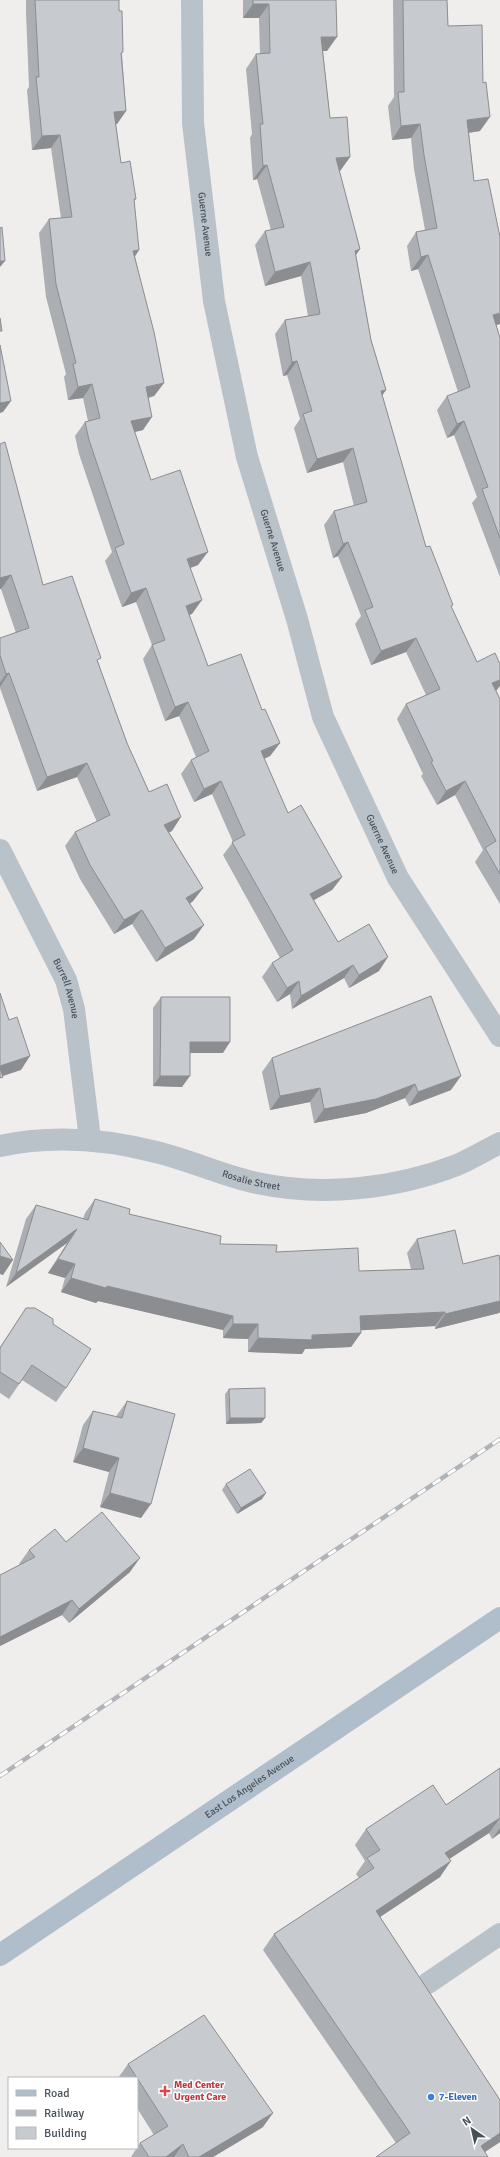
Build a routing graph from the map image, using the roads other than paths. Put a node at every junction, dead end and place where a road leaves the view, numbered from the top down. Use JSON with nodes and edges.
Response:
{"nodes":[{"id":1,"x":192,"y":0,"type":"edge"},
{"id":2,"x":0,"y":850,"type":"edge"},
{"id":3,"x":500,"y":1036,"type":"edge"},
{"id":4,"x":90,"y":1139,"type":"junction"},
{"id":5,"x":500,"y":1143,"type":"edge"},
{"id":6,"x":0,"y":1146,"type":"edge"},
{"id":7,"x":500,"y":1618,"type":"edge"},
{"id":8,"x":500,"y":1934,"type":"edge"},
{"id":9,"x":0,"y":1955,"type":"edge"},
{"id":10,"x":428,"y":1983,"type":"dead end"}],
"edges":[{"from":1,"to":3,"type":"street","name":"Guerne Avenue"},
{"from":2,"to":4,"type":"street","name":"Burrell Avenue"},
{"from":4,"to":5,"type":"street","name":"Rosalie Street"},
{"from":4,"to":6,"type":"street","name":"Rosalie Street"},
{"from":7,"to":9,"type":"main road","name":"East Los Angeles Avenue"},
{"from":8,"to":10,"type":"street"}]}
